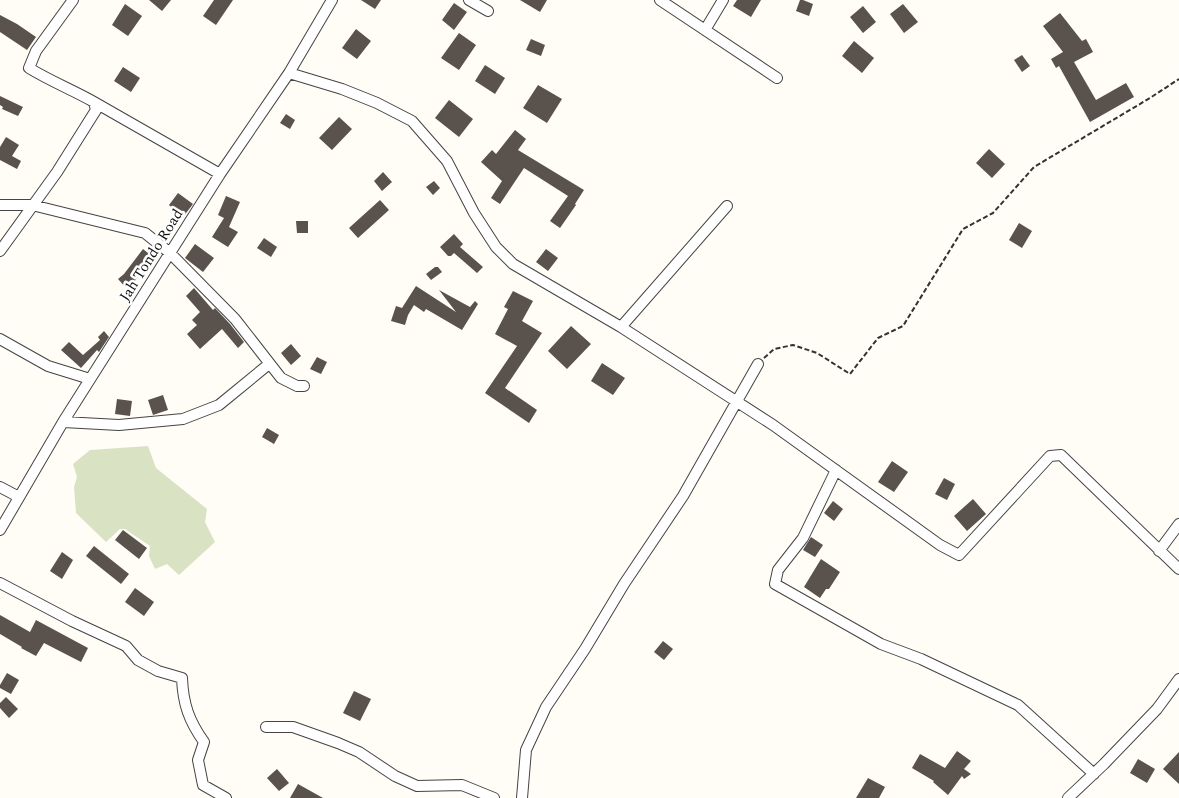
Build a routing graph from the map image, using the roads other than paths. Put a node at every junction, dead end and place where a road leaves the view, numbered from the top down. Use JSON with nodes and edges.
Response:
{"nodes":[{"id":1,"x":73,"y":0,"type":"edge"},
{"id":2,"x":332,"y":0,"type":"edge"},
{"id":3,"x":469,"y":0,"type":"edge"},
{"id":4,"x":660,"y":0,"type":"edge"},
{"id":5,"x":723,"y":0,"type":"edge"},
{"id":6,"x":488,"y":11,"type":"dead end"},
{"id":7,"x":704,"y":30,"type":"junction"},
{"id":8,"x":289,"y":73,"type":"junction"},
{"id":9,"x":777,"y":78,"type":"dead end"},
{"id":10,"x":94,"y":102,"type":"junction"},
{"id":11,"x":220,"y":174,"type":"junction"},
{"id":12,"x":0,"y":205,"type":"edge"},
{"id":13,"x":32,"y":205,"type":"junction"},
{"id":14,"x":727,"y":206,"type":"dead end"},
{"id":15,"x":0,"y":250,"type":"edge"},
{"id":16,"x":170,"y":253,"type":"junction"},
{"id":17,"x":621,"y":328,"type":"junction"},
{"id":18,"x":0,"y":339,"type":"edge"},
{"id":19,"x":269,"y":364,"type":"junction"},
{"id":20,"x":758,"y":364,"type":"road end"},
{"id":21,"x":90,"y":379,"type":"junction"},
{"id":22,"x":304,"y":386,"type":"dead end"},
{"id":23,"x":736,"y":402,"type":"junction"},
{"id":24,"x":63,"y":422,"type":"junction"},
{"id":25,"x":836,"y":470,"type":"junction"},
{"id":26,"x":0,"y":486,"type":"edge"},
{"id":27,"x":19,"y":497,"type":"junction"},
{"id":28,"x":1179,"y":524,"type":"edge"},
{"id":29,"x":0,"y":530,"type":"edge"},
{"id":30,"x":1159,"y":550,"type":"junction"},
{"id":31,"x":1179,"y":569,"type":"edge"},
{"id":32,"x":0,"y":582,"type":"edge"},
{"id":33,"x":1179,"y":679,"type":"edge"},
{"id":34,"x":266,"y":727,"type":"dead end"},
{"id":35,"x":1094,"y":774,"type":"junction"},
{"id":36,"x":226,"y":798,"type":"edge"},
{"id":37,"x":494,"y":798,"type":"edge"},
{"id":38,"x":522,"y":798,"type":"edge"},
{"id":39,"x":1068,"y":798,"type":"edge"}],
"edges":[{"from":1,"to":10,"type":"street"},
{"from":2,"to":8,"type":"street","name":"Jah Tondo Road"},
{"from":3,"to":6,"type":"street"},
{"from":4,"to":7,"type":"street"},
{"from":5,"to":7,"type":"street"},
{"from":7,"to":9,"type":"street"},
{"from":8,"to":11,"type":"street","name":"Jah Tondo Road"},
{"from":8,"to":17,"type":"street"},
{"from":10,"to":11,"type":"street"},
{"from":10,"to":13,"type":"street"},
{"from":11,"to":16,"type":"street","name":"Jah Tondo Road"},
{"from":12,"to":13,"type":"street"},
{"from":13,"to":15,"type":"street"},
{"from":13,"to":16,"type":"street"},
{"from":14,"to":17,"type":"street"},
{"from":16,"to":19,"type":"street"},
{"from":16,"to":21,"type":"street","name":"Jah Tondo Road"},
{"from":17,"to":23,"type":"street"},
{"from":18,"to":21,"type":"street"},
{"from":19,"to":22,"type":"street"},
{"from":19,"to":24,"type":"street"},
{"from":20,"to":23,"type":"street"},
{"from":21,"to":24,"type":"street","name":"Jah Tondo Road"},
{"from":23,"to":25,"type":"street"},
{"from":23,"to":38,"type":"street"},
{"from":24,"to":27,"type":"street","name":"Jah Tondo Road"},
{"from":25,"to":30,"type":"street"},
{"from":25,"to":35,"type":"street"},
{"from":26,"to":27,"type":"street"},
{"from":27,"to":29,"type":"street","name":"Jah Tondo Road"},
{"from":28,"to":30,"type":"street"},
{"from":30,"to":31,"type":"street"},
{"from":32,"to":36,"type":"street"},
{"from":33,"to":35,"type":"street"},
{"from":34,"to":37,"type":"street"},
{"from":35,"to":39,"type":"street"}]}
